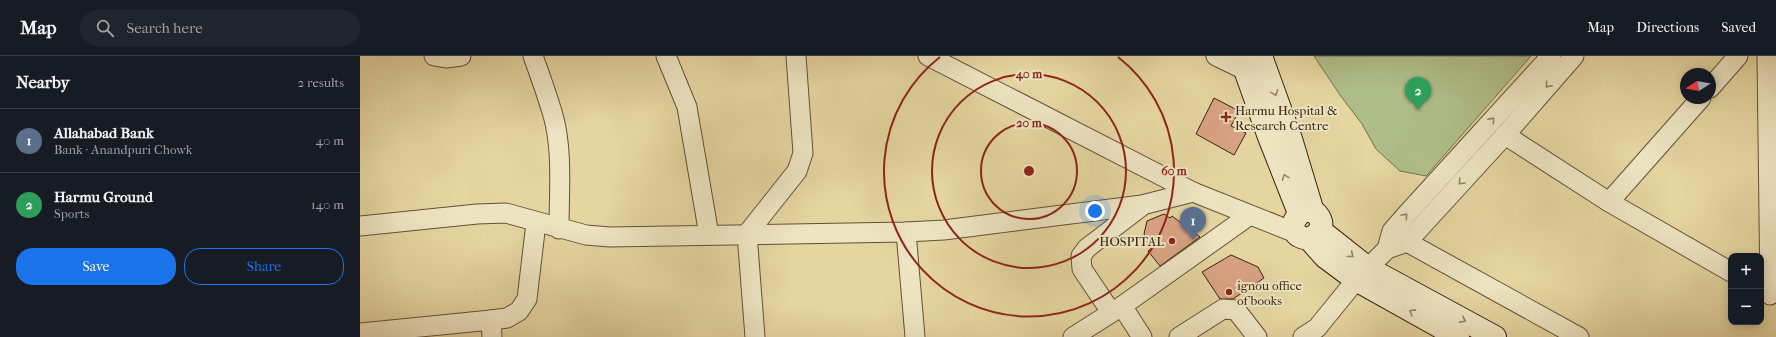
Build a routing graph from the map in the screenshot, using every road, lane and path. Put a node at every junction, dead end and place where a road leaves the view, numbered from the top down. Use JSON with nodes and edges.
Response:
{"nodes":[{"id":1,"x":434,"y":56,"type":"edge"},
{"id":2,"x":461,"y":56,"type":"edge"},
{"id":3,"x":533,"y":56,"type":"edge"},
{"id":4,"x":666,"y":56,"type":"edge"},
{"id":5,"x":796,"y":56,"type":"edge"},
{"id":6,"x":928,"y":56,"type":"edge"},
{"id":7,"x":1216,"y":56,"type":"edge"},
{"id":8,"x":1551,"y":56,"type":"edge"},
{"id":9,"x":1574,"y":56,"type":"edge"},
{"id":10,"x":1738,"y":56,"type":"edge"},
{"id":11,"x":1767,"y":56,"type":"edge"},
{"id":12,"x":1249,"y":61,"type":"edge"},
{"id":13,"x":1716,"y":81,"type":"edge"},
{"id":14,"x":1696,"y":104,"type":"edge"},
{"id":15,"x":1505,"y":135,"type":"junction"},
{"id":16,"x":1193,"y":192,"type":"junction"},
{"id":17,"x":1609,"y":202,"type":"junction"},
{"id":18,"x":1142,"y":205,"type":"junction"},
{"id":19,"x":1250,"y":215,"type":"junction"},
{"id":20,"x":536,"y":223,"type":"junction"},
{"id":21,"x":360,"y":226,"type":"edge"},
{"id":22,"x":1307,"y":226,"type":"junction"},
{"id":23,"x":559,"y":229,"type":"junction"},
{"id":24,"x":906,"y":232,"type":"junction"},
{"id":25,"x":747,"y":234,"type":"junction"},
{"id":26,"x":709,"y":236,"type":"junction"},
{"id":27,"x":1400,"y":236,"type":"junction"},
{"id":28,"x":1728,"y":270,"type":"edge"},
{"id":29,"x":1362,"y":274,"type":"junction"},
{"id":30,"x":1769,"y":294,"type":"edge"},
{"id":31,"x":1117,"y":309,"type":"junction"},
{"id":32,"x":491,"y":329,"type":"edge"},
{"id":33,"x":360,"y":333,"type":"edge"},
{"id":34,"x":389,"y":334,"type":"edge"},
{"id":35,"x":1312,"y":334,"type":"edge"},
{"id":36,"x":755,"y":337,"type":"edge"},
{"id":37,"x":914,"y":337,"type":"edge"},
{"id":38,"x":1073,"y":337,"type":"edge"},
{"id":39,"x":1142,"y":337,"type":"edge"},
{"id":40,"x":1178,"y":337,"type":"edge"},
{"id":41,"x":1257,"y":337,"type":"edge"},
{"id":42,"x":1458,"y":337,"type":"edge"},
{"id":43,"x":1495,"y":337,"type":"edge"},
{"id":44,"x":1579,"y":337,"type":"edge"}],
"edges":[{"from":1,"to":2,"type":"street"},
{"from":3,"to":23,"type":"street"},
{"from":4,"to":26,"type":"street"},
{"from":5,"to":25,"type":"street"},
{"from":6,"to":16,"type":"street"},
{"from":7,"to":12,"type":"street"},
{"from":27,"to":8,"type":"street","one_way":true},
{"from":9,"to":15,"type":"street","one_way":true},
{"from":10,"to":13,"type":"street"},
{"from":11,"to":30,"type":"street"},
{"from":12,"to":22,"type":"main road"},
{"from":14,"to":17,"type":"street"},
{"from":15,"to":17,"type":"street"},
{"from":15,"to":27,"type":"street","one_way":true},
{"from":16,"to":18,"type":"street"},
{"from":16,"to":19,"type":"street"},
{"from":17,"to":28,"type":"street"},
{"from":18,"to":24,"type":"street"},
{"from":18,"to":31,"type":"street"},
{"from":19,"to":22,"type":"street"},
{"from":19,"to":31,"type":"street"},
{"from":20,"to":21,"type":"street"},
{"from":20,"to":23,"type":"street"},
{"from":20,"to":32,"type":"street"},
{"from":22,"to":29,"type":"main road"},
{"from":23,"to":26,"type":"street"},
{"from":24,"to":25,"type":"street"},
{"from":24,"to":37,"type":"street"},
{"from":25,"to":26,"type":"street"},
{"from":25,"to":36,"type":"street"},
{"from":27,"to":29,"type":"street"},
{"from":27,"to":44,"type":"street"},
{"from":29,"to":35,"type":"street"},
{"from":42,"to":29,"type":"main road","one_way":true},
{"from":29,"to":43,"type":"main road","one_way":true},
{"from":31,"to":38,"type":"street"},
{"from":31,"to":39,"type":"street"},
{"from":32,"to":34,"type":"street"},
{"from":33,"to":34,"type":"street"},
{"from":40,"to":41,"type":"street"}]}
